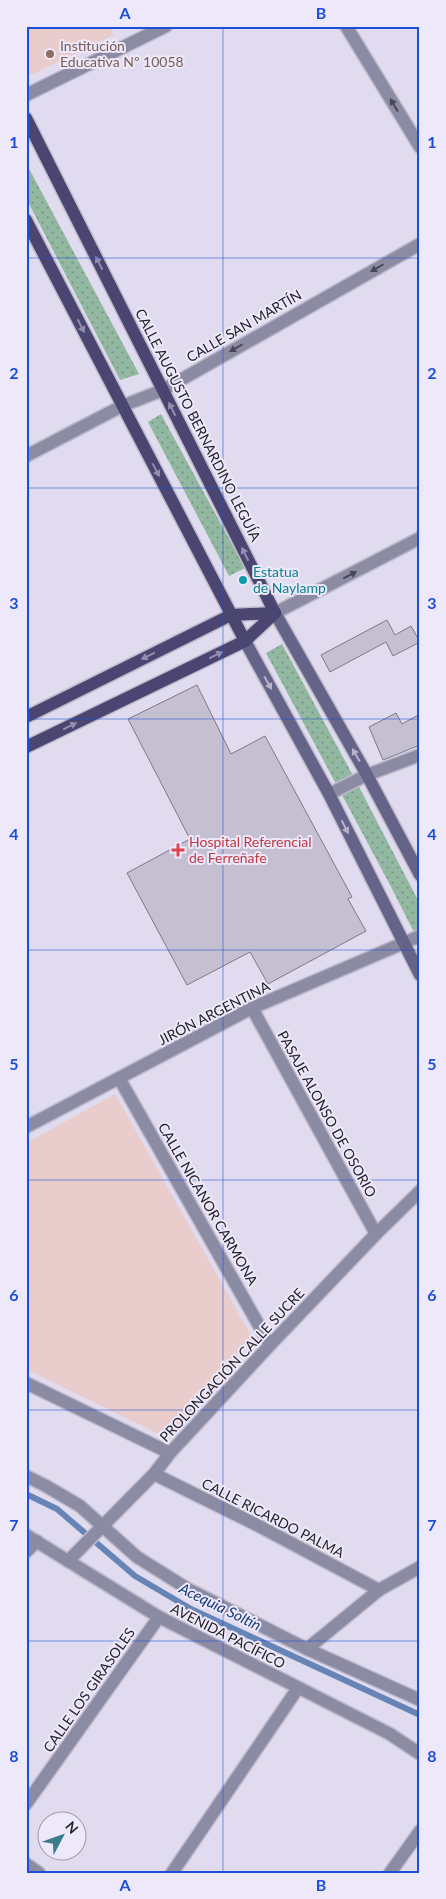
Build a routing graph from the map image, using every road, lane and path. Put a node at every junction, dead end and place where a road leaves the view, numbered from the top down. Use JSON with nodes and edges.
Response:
{"nodes":[{"id":1,"x":166,"y":26,"type":"edge"},
{"id":2,"x":346,"y":26,"type":"edge"},
{"id":3,"x":26,"y":95,"type":"edge"},
{"id":4,"x":26,"y":118,"type":"edge"},
{"id":5,"x":420,"y":147,"type":"edge"},
{"id":6,"x":26,"y":220,"type":"edge"},
{"id":7,"x":420,"y":244,"type":"edge"},
{"id":8,"x":163,"y":390,"type":"junction"},
{"id":9,"x":122,"y":406,"type":"junction"},
{"id":10,"x":26,"y":456,"type":"edge"},
{"id":11,"x":420,"y":538,"type":"edge"},
{"id":12,"x":275,"y":613,"type":"junction"},
{"id":13,"x":231,"y":616,"type":"junction"},
{"id":14,"x":245,"y":640,"type":"junction"},
{"id":15,"x":26,"y":717,"type":"edge"},
{"id":16,"x":26,"y":747,"type":"edge"},
{"id":17,"x":420,"y":754,"type":"edge"},
{"id":18,"x":367,"y":775,"type":"junction"},
{"id":19,"x":328,"y":794,"type":"junction"},
{"id":20,"x":420,"y":875,"type":"edge"},
{"id":21,"x":420,"y":936,"type":"edge"},
{"id":22,"x":403,"y":943,"type":"junction"},
{"id":23,"x":420,"y":975,"type":"edge"},
{"id":24,"x":252,"y":1008,"type":"junction"},
{"id":25,"x":119,"y":1078,"type":"junction"},
{"id":26,"x":26,"y":1127,"type":"edge"},
{"id":27,"x":420,"y":1191,"type":"edge"},
{"id":28,"x":376,"y":1234,"type":"junction"},
{"id":29,"x":270,"y":1345,"type":"junction"},
{"id":30,"x":26,"y":1383,"type":"edge"},
{"id":31,"x":170,"y":1453,"type":"junction"},
{"id":32,"x":154,"y":1474,"type":"junction"},
{"id":33,"x":26,"y":1476,"type":"edge"},
{"id":34,"x":99,"y":1528,"type":"junction"},
{"id":35,"x":32,"y":1538,"type":"edge"},
{"id":36,"x":26,"y":1552,"type":"edge"},
{"id":37,"x":68,"y":1561,"type":"junction"},
{"id":38,"x":420,"y":1567,"type":"edge"},
{"id":39,"x":379,"y":1590,"type":"junction"},
{"id":40,"x":159,"y":1617,"type":"junction"},
{"id":41,"x":307,"y":1649,"type":"junction"},
{"id":42,"x":298,"y":1688,"type":"junction"},
{"id":43,"x":420,"y":1700,"type":"edge"},
{"id":44,"x":420,"y":1754,"type":"edge"},
{"id":45,"x":26,"y":1804,"type":"edge"},
{"id":46,"x":420,"y":1831,"type":"edge"},
{"id":47,"x":26,"y":1864,"type":"edge"},
{"id":48,"x":39,"y":1873,"type":"edge"},
{"id":49,"x":172,"y":1873,"type":"edge"},
{"id":50,"x":390,"y":1873,"type":"edge"}],
"edges":[{"from":1,"to":3,"type":"street"},
{"from":5,"to":2,"type":"street","one_way":true},
{"from":8,"to":4,"type":"main road","name":"CALLE AUGUSTO BERNARDINO LEGUÍA","one_way":true},
{"from":6,"to":9,"type":"main road","one_way":true},
{"from":7,"to":8,"type":"street","name":"CALLE SAN MARTÍN","one_way":true},
{"from":8,"to":9,"type":"street","name":"CALLE SAN MARTÍN"},
{"from":12,"to":8,"type":"main road","name":"CALLE AUGUSTO BERNARDINO LEGUÍA","one_way":true},
{"from":9,"to":10,"type":"street","name":"CALLE SAN MARTÍN"},
{"from":9,"to":13,"type":"main road","one_way":true},
{"from":12,"to":11,"type":"street","one_way":true},
{"from":12,"to":13,"type":"main road"},
{"from":12,"to":14,"type":"main road"},
{"from":18,"to":12,"type":"main road","name":"CALLE AUGUSTO BERNARDINO LEGUÍA","one_way":true},
{"from":13,"to":14,"type":"main road"},
{"from":13,"to":15,"type":"main road","one_way":true},
{"from":16,"to":14,"type":"main road","one_way":true},
{"from":14,"to":19,"type":"main road","one_way":true},
{"from":17,"to":18,"type":"street"},
{"from":18,"to":19,"type":"street"},
{"from":18,"to":20,"type":"main road","name":"CALLE AUGUSTO BERNARDINO LEGUÍA"},
{"from":19,"to":22,"type":"main road","one_way":true},
{"from":21,"to":22,"type":"street","name":"JIRÓN ARGENTINA"},
{"from":22,"to":23,"type":"main road"},
{"from":22,"to":24,"type":"street","name":"JIRÓN ARGENTINA"},
{"from":24,"to":25,"type":"street","name":"JIRÓN ARGENTINA"},
{"from":24,"to":28,"type":"street","name":"PASAJE ALONSO DE OSORIO"},
{"from":25,"to":26,"type":"street","name":"JIRÓN ARGENTINA"},
{"from":25,"to":29,"type":"street","name":"CALLE NICANOR CARMONA"},
{"from":27,"to":28,"type":"street","name":"PROLONGACIÓN CALLE SUCRE"},
{"from":28,"to":29,"type":"street","name":"PROLONGACIÓN CALLE SUCRE"},
{"from":29,"to":31,"type":"street","name":"PROLONGACIÓN CALLE SUCRE"},
{"from":30,"to":31,"type":"street"},
{"from":31,"to":32,"type":"street","name":"PROLONGACIÓN CALLE SUCRE"},
{"from":32,"to":34,"type":"street","name":"PROLONGACIÓN CALLE SUCRE"},
{"from":32,"to":39,"type":"street","name":"CALLE RICARDO PALMA"},
{"from":33,"to":34,"type":"street"},
{"from":34,"to":37,"type":"street","name":"PROLONGACIÓN CALLE SUCRE"},
{"from":34,"to":41,"type":"street"},
{"from":35,"to":36,"type":"street"},
{"from":35,"to":37,"type":"street","name":"AVENIDA PACÍFICO"},
{"from":37,"to":40,"type":"street","name":"AVENIDA PACÍFICO"},
{"from":38,"to":39,"type":"street"},
{"from":39,"to":41,"type":"street"},
{"from":40,"to":42,"type":"street","name":"AVENIDA PACÍFICO"},
{"from":40,"to":45,"type":"street","name":"CALLE LOS GIRASOLES"},
{"from":41,"to":43,"type":"street"},
{"from":42,"to":44,"type":"street","name":"AVENIDA PACÍFICO"},
{"from":42,"to":49,"type":"street"},
{"from":46,"to":50,"type":"street"},
{"from":47,"to":48,"type":"street"}]}
